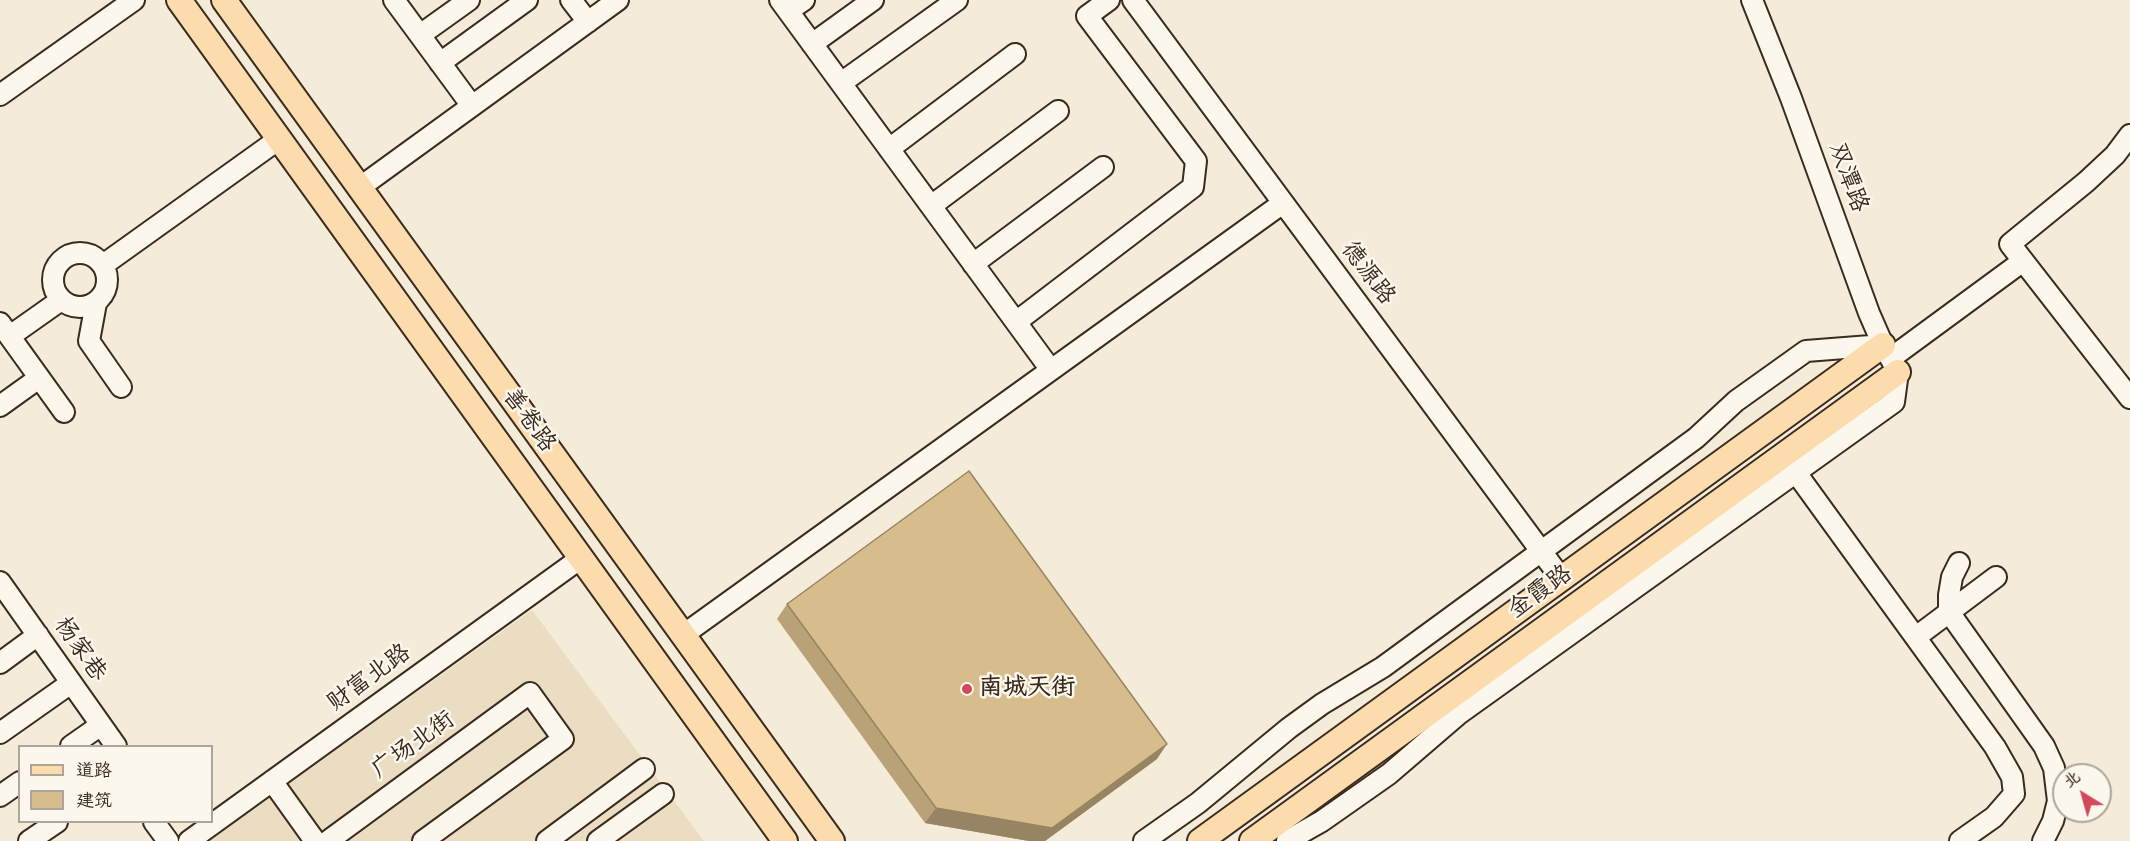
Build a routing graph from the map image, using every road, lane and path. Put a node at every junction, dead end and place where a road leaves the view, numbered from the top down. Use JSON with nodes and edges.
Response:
{"nodes":[{"id":1,"x":134,"y":0,"type":"edge"},
{"id":2,"x":179,"y":0,"type":"edge"},
{"id":3,"x":224,"y":0,"type":"edge"},
{"id":4,"x":469,"y":0,"type":"edge"},
{"id":5,"x":527,"y":0,"type":"edge"},
{"id":6,"x":571,"y":0,"type":"edge"},
{"id":7,"x":618,"y":0,"type":"edge"},
{"id":8,"x":873,"y":0,"type":"edge"},
{"id":9,"x":957,"y":0,"type":"edge"},
{"id":10,"x":1109,"y":0,"type":"edge"},
{"id":11,"x":1752,"y":0,"type":"edge"},
{"id":12,"x":400,"y":2,"type":"edge"},
{"id":13,"x":1141,"y":2,"type":"edge"},
{"id":14,"x":791,"y":4,"type":"edge"},
{"id":15,"x":588,"y":22,"type":"junction"},
{"id":16,"x":420,"y":35,"type":"junction"},
{"id":17,"x":812,"y":44,"type":"junction"},
{"id":18,"x":1015,"y":54,"type":"dead end"},
{"id":19,"x":440,"y":63,"type":"junction"},
{"id":20,"x":841,"y":84,"type":"junction"},
{"id":21,"x":0,"y":95,"type":"edge"},
{"id":22,"x":472,"y":106,"type":"junction"},
{"id":23,"x":1058,"y":111,"type":"dead end"},
{"id":24,"x":2130,"y":135,"type":"edge"},
{"id":25,"x":279,"y":139,"type":"junction"},
{"id":26,"x":889,"y":149,"type":"junction"},
{"id":27,"x":1103,"y":167,"type":"dead end"},
{"id":28,"x":360,"y":188,"type":"junction"},
{"id":29,"x":1283,"y":203,"type":"junction"},
{"id":30,"x":931,"y":206,"type":"junction"},
{"id":31,"x":2023,"y":261,"type":"junction"},
{"id":32,"x":973,"y":264,"type":"junction"},
{"id":33,"x":103,"y":265,"type":"junction"},
{"id":34,"x":61,"y":300,"type":"junction"},
{"id":35,"x":96,"y":303,"type":"junction"},
{"id":36,"x":1016,"y":322,"type":"junction"},
{"id":37,"x":5,"y":329,"type":"edge"},
{"id":38,"x":1891,"y":358,"type":"junction"},
{"id":39,"x":1051,"y":370,"type":"junction"},
{"id":40,"x":39,"y":378,"type":"junction"},
{"id":41,"x":121,"y":387,"type":"dead end"},
{"id":42,"x":2130,"y":398,"type":"edge"},
{"id":43,"x":0,"y":406,"type":"edge"},
{"id":44,"x":64,"y":412,"type":"dead end"},
{"id":45,"x":1790,"y":463,"type":"junction"},
{"id":46,"x":1541,"y":551,"type":"junction"},
{"id":47,"x":581,"y":558,"type":"junction"},
{"id":48,"x":1959,"y":564,"type":"dead end"},
{"id":49,"x":1996,"y":577,"type":"dead end"},
{"id":50,"x":1561,"y":578,"type":"junction"},
{"id":51,"x":0,"y":582,"type":"edge"},
{"id":52,"x":1949,"y":612,"type":"junction"},
{"id":53,"x":38,"y":635,"type":"junction"},
{"id":54,"x":683,"y":635,"type":"junction"},
{"id":55,"x":1916,"y":637,"type":"junction"},
{"id":56,"x":0,"y":663,"type":"edge"},
{"id":57,"x":71,"y":683,"type":"junction"},
{"id":58,"x":101,"y":725,"type":"junction"},
{"id":59,"x":0,"y":733,"type":"edge"},
{"id":60,"x":74,"y":745,"type":"edge"},
{"id":61,"x":115,"y":745,"type":"edge"},
{"id":62,"x":644,"y":770,"type":"dead end"},
{"id":63,"x":272,"y":781,"type":"junction"},
{"id":64,"x":18,"y":784,"type":"edge"},
{"id":65,"x":663,"y":794,"type":"dead end"},
{"id":66,"x":0,"y":796,"type":"edge"},
{"id":67,"x":1198,"y":803,"type":"junction"},
{"id":68,"x":56,"y":823,"type":"edge"},
{"id":69,"x":155,"y":823,"type":"edge"},
{"id":70,"x":1294,"y":832,"type":"edge"},
{"id":71,"x":1208,"y":835,"type":"edge"},
{"id":72,"x":29,"y":841,"type":"edge"},
{"id":73,"x":168,"y":841,"type":"edge"},
{"id":74,"x":189,"y":841,"type":"edge"},
{"id":75,"x":315,"y":841,"type":"edge"},
{"id":76,"x":328,"y":841,"type":"edge"},
{"id":77,"x":423,"y":841,"type":"edge"},
{"id":78,"x":547,"y":841,"type":"edge"},
{"id":79,"x":598,"y":841,"type":"edge"},
{"id":80,"x":785,"y":841,"type":"edge"},
{"id":81,"x":832,"y":841,"type":"edge"},
{"id":82,"x":1144,"y":841,"type":"edge"},
{"id":83,"x":1252,"y":841,"type":"edge"},
{"id":84,"x":1960,"y":841,"type":"edge"},
{"id":85,"x":2043,"y":841,"type":"edge"}],
"edges":[{"from":1,"to":21,"type":"street"},
{"from":2,"to":25,"type":"main road","name":"善卷路"},
{"from":3,"to":28,"type":"main road","name":"善卷路"},
{"from":4,"to":16,"type":"street"},
{"from":5,"to":19,"type":"street"},
{"from":6,"to":15,"type":"street"},
{"from":7,"to":15,"type":"street"},
{"from":8,"to":17,"type":"street"},
{"from":9,"to":20,"type":"street"},
{"from":10,"to":36,"type":"street"},
{"from":11,"to":38,"type":"street","name":"双潭路"},
{"from":12,"to":16,"type":"street"},
{"from":13,"to":29,"type":"street","name":"德源路"},
{"from":14,"to":17,"type":"street"},
{"from":15,"to":22,"type":"street"},
{"from":16,"to":19,"type":"street"},
{"from":17,"to":20,"type":"street"},
{"from":18,"to":26,"type":"street"},
{"from":19,"to":22,"type":"street"},
{"from":20,"to":26,"type":"street"},
{"from":22,"to":28,"type":"street"},
{"from":23,"to":30,"type":"street"},
{"from":24,"to":31,"type":"street"},
{"from":25,"to":33,"type":"street"},
{"from":25,"to":47,"type":"main road","name":"善卷路"},
{"from":26,"to":30,"type":"street"},
{"from":27,"to":32,"type":"street"},
{"from":28,"to":54,"type":"main road","name":"善卷路"},
{"from":29,"to":39,"type":"street"},
{"from":29,"to":46,"type":"street","name":"德源路"},
{"from":30,"to":32,"type":"street"},
{"from":31,"to":38,"type":"street"},
{"from":31,"to":42,"type":"street"},
{"from":32,"to":36,"type":"street"},
{"from":33,"to":34,"type":"street"},
{"from":33,"to":35,"type":"street"},
{"from":34,"to":35,"type":"street"},
{"from":34,"to":37,"type":"street"},
{"from":35,"to":41,"type":"street"},
{"from":36,"to":39,"type":"street"},
{"from":37,"to":40,"type":"street"},
{"from":38,"to":45,"type":"main road","name":"金霞路"},
{"from":38,"to":46,"type":"street"},
{"from":38,"to":50,"type":"main road","name":"金霞路"},
{"from":39,"to":54,"type":"street"},
{"from":40,"to":43,"type":"street"},
{"from":40,"to":44,"type":"street"},
{"from":45,"to":55,"type":"street"},
{"from":45,"to":70,"type":"main road","name":"金霞路"},
{"from":46,"to":50,"type":"street","name":"德源路"},
{"from":46,"to":67,"type":"street"},
{"from":47,"to":63,"type":"street","name":"财富北路"},
{"from":47,"to":80,"type":"main road","name":"善卷路"},
{"from":48,"to":52,"type":"street"},
{"from":49,"to":52,"type":"street"},
{"from":50,"to":71,"type":"main road","name":"金霞路"},
{"from":51,"to":53,"type":"street","name":"杨家巷"},
{"from":52,"to":55,"type":"street"},
{"from":52,"to":85,"type":"street"},
{"from":53,"to":56,"type":"street"},
{"from":53,"to":57,"type":"street","name":"杨家巷"},
{"from":54,"to":81,"type":"main road","name":"善卷路"},
{"from":55,"to":84,"type":"street"},
{"from":57,"to":58,"type":"street","name":"杨家巷"},
{"from":57,"to":59,"type":"street"},
{"from":58,"to":60,"type":"street"},
{"from":58,"to":61,"type":"street","name":"杨家巷"},
{"from":62,"to":78,"type":"street"},
{"from":63,"to":74,"type":"street","name":"财富北路"},
{"from":63,"to":75,"type":"street"},
{"from":64,"to":66,"type":"street"},
{"from":65,"to":79,"type":"street"},
{"from":67,"to":71,"type":"street"},
{"from":67,"to":82,"type":"street"},
{"from":68,"to":72,"type":"street"},
{"from":69,"to":73,"type":"street"},
{"from":70,"to":83,"type":"main road","name":"金霞路"},
{"from":76,"to":77,"type":"street","name":"广场北街"}]}
